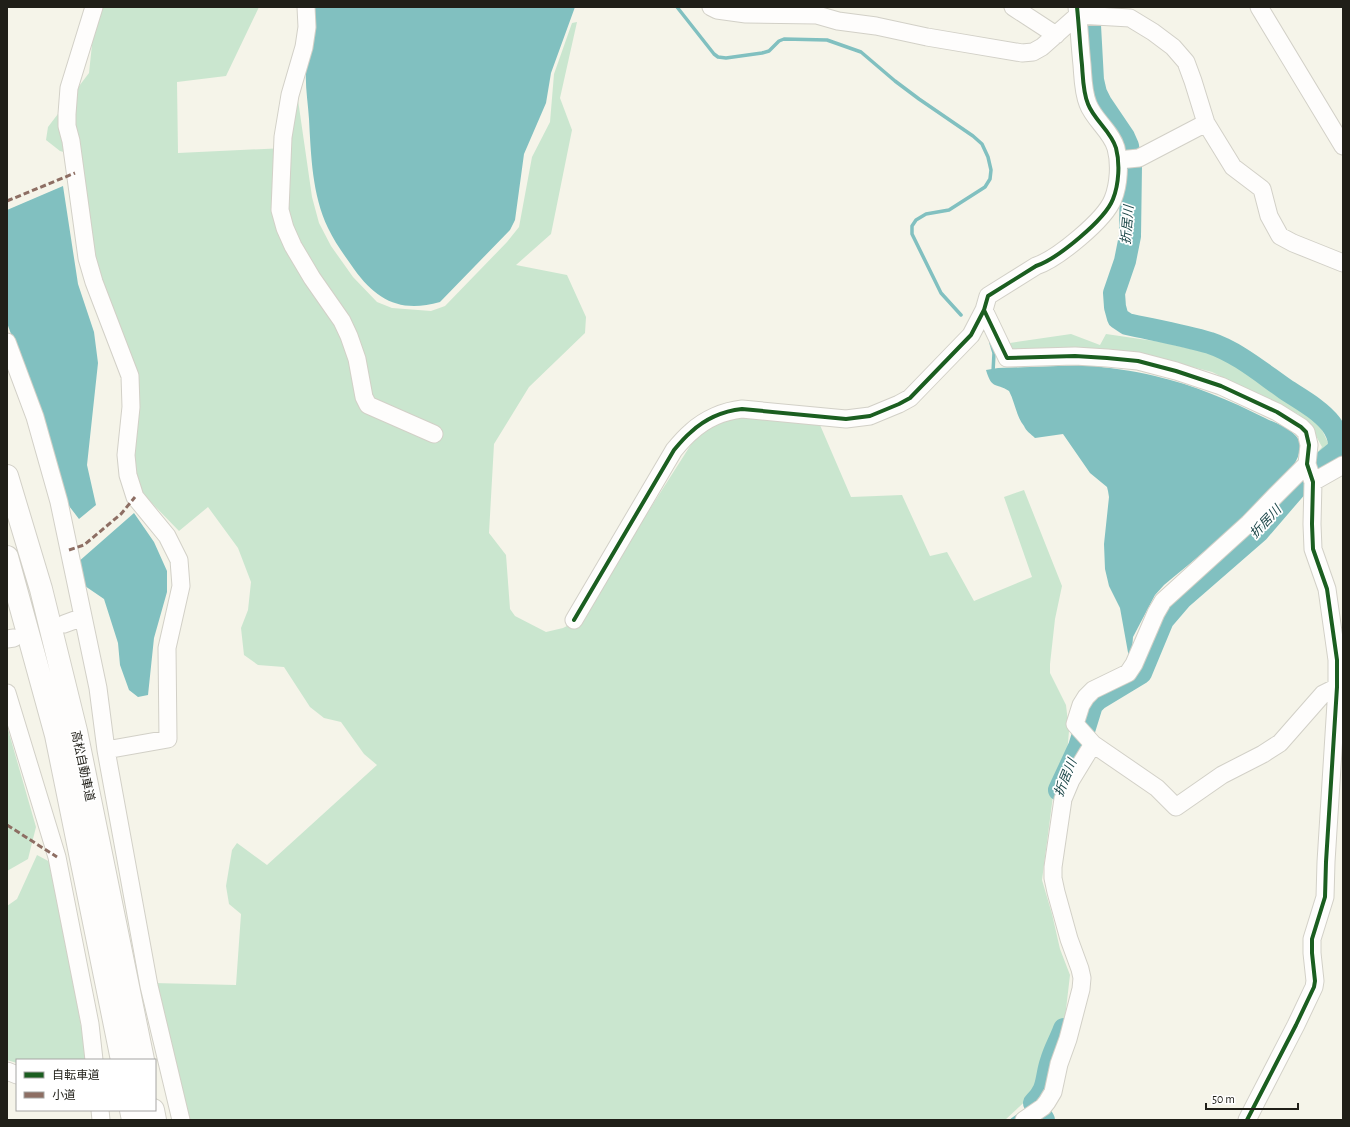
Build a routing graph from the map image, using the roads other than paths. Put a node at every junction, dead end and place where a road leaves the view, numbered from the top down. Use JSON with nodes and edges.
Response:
{"nodes":[{"id":1,"x":94,"y":7,"type":"edge"},
{"id":2,"x":306,"y":7,"type":"edge"},
{"id":3,"x":711,"y":7,"type":"edge"},
{"id":4,"x":1013,"y":7,"type":"edge"},
{"id":5,"x":1259,"y":7,"type":"edge"},
{"id":6,"x":1083,"y":13,"type":"edge"},
{"id":7,"x":1056,"y":35,"type":"junction"},
{"id":8,"x":1206,"y":123,"type":"junction"},
{"id":9,"x":1343,"y":146,"type":"edge"},
{"id":10,"x":1127,"y":159,"type":"junction"},
{"id":11,"x":1343,"y":263,"type":"edge"},
{"id":12,"x":984,"y":310,"type":"junction"},
{"id":13,"x":7,"y":342,"type":"edge"},
{"id":14,"x":434,"y":434,"type":"dead end"},
{"id":15,"x":1343,"y":464,"type":"edge"},
{"id":16,"x":1310,"y":474,"type":"junction"},
{"id":17,"x":7,"y":476,"type":"edge"},
{"id":18,"x":7,"y":556,"type":"edge"},
{"id":19,"x":83,"y":617,"type":"junction"},
{"id":20,"x":574,"y":620,"type":"dead end"},
{"id":21,"x":64,"y":624,"type":"dead end"},
{"id":22,"x":1337,"y":687,"type":"junction"},
{"id":23,"x":7,"y":693,"type":"edge"},
{"id":24,"x":1086,"y":736,"type":"junction"},
{"id":25,"x":106,"y":750,"type":"junction"},
{"id":26,"x":94,"y":1059,"type":"edge"},
{"id":27,"x":122,"y":1059,"type":"edge"},
{"id":28,"x":143,"y":1059,"type":"edge"},
{"id":29,"x":1034,"y":1113,"type":"edge"},
{"id":30,"x":181,"y":1120,"type":"edge"},
{"id":31,"x":1247,"y":1120,"type":"edge"}],
"edges":[{"from":1,"to":25,"type":"street"},
{"from":2,"to":14,"type":"street"},
{"from":3,"to":7,"type":"street"},
{"from":4,"to":7,"type":"street"},
{"from":5,"to":9,"type":"street"},
{"from":6,"to":7,"type":"street"},
{"from":6,"to":8,"type":"street"},
{"from":6,"to":10,"type":"street"},
{"from":8,"to":10,"type":"street"},
{"from":8,"to":11,"type":"street"},
{"from":10,"to":12,"type":"street"},
{"from":12,"to":16,"type":"street"},
{"from":12,"to":20,"type":"street"},
{"from":13,"to":19,"type":"street"},
{"from":15,"to":16,"type":"street"},
{"from":16,"to":22,"type":"street"},
{"from":16,"to":24,"type":"street"},
{"from":17,"to":28,"type":"highway","name":"高松自動車道"},
{"from":18,"to":27,"type":"highway","name":"高松自動車道"},
{"from":19,"to":21,"type":"street"},
{"from":19,"to":25,"type":"street"},
{"from":22,"to":24,"type":"street"},
{"from":22,"to":31,"type":"street"},
{"from":23,"to":26,"type":"street"},
{"from":24,"to":29,"type":"street"},
{"from":25,"to":30,"type":"street"}]}
